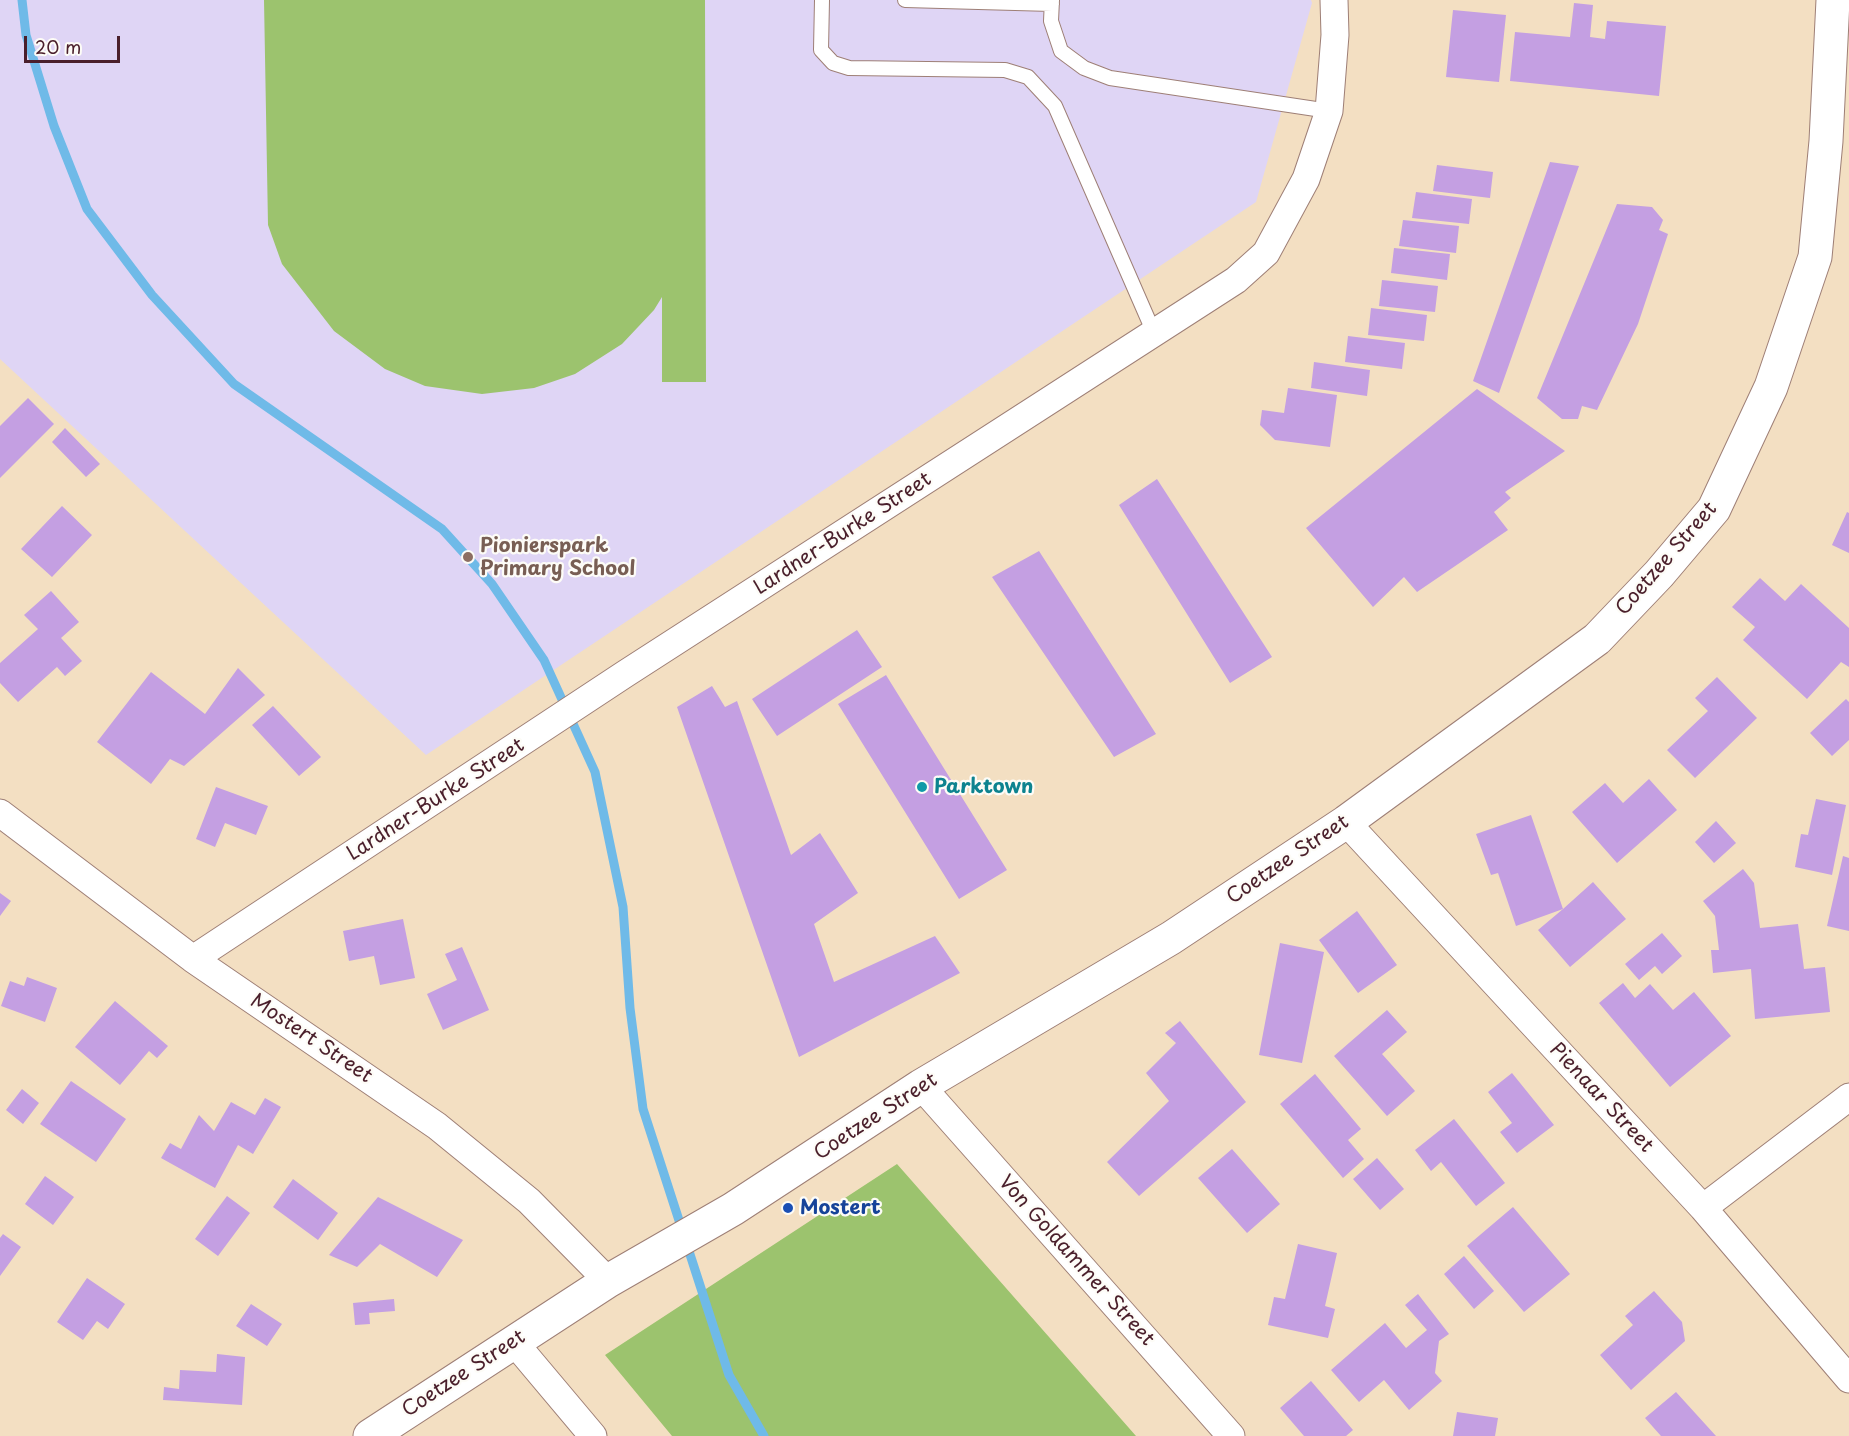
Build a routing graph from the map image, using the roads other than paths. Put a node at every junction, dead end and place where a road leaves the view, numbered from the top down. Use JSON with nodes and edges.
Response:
{"nodes":[{"id":1,"x":822,"y":0,"type":"edge"},
{"id":2,"x":905,"y":0,"type":"edge"},
{"id":3,"x":1334,"y":0,"type":"edge"},
{"id":4,"x":1833,"y":0,"type":"edge"},
{"id":5,"x":1052,"y":2,"type":"edge"},
{"id":6,"x":1329,"y":111,"type":"junction"},
{"id":7,"x":1154,"y":333,"type":"junction"},
{"id":8,"x":0,"y":813,"type":"edge"},
{"id":9,"x":1346,"y":822,"type":"junction"},
{"id":10,"x":193,"y":958,"type":"junction"},
{"id":11,"x":921,"y":1086,"type":"junction"},
{"id":12,"x":1849,"y":1096,"type":"edge"},
{"id":13,"x":1703,"y":1208,"type":"junction"},
{"id":14,"x":608,"y":1281,"type":"junction"},
{"id":15,"x":514,"y":1342,"type":"junction"},
{"id":16,"x":1849,"y":1379,"type":"edge"},
{"id":17,"x":370,"y":1436,"type":"edge"},
{"id":18,"x":593,"y":1436,"type":"edge"},
{"id":19,"x":1231,"y":1436,"type":"edge"}],
"edges":[{"from":1,"to":7,"type":"lane"},
{"from":2,"to":5,"type":"lane"},
{"from":3,"to":6,"type":"street","name":"Lardner-Burke Street"},
{"from":4,"to":9,"type":"street","name":"Coetzee Street"},
{"from":5,"to":6,"type":"lane"},
{"from":6,"to":7,"type":"street","name":"Lardner-Burke Street"},
{"from":7,"to":10,"type":"street","name":"Lardner-Burke Street"},
{"from":8,"to":10,"type":"street","name":"Mostert Street"},
{"from":9,"to":11,"type":"street","name":"Coetzee Street"},
{"from":9,"to":13,"type":"street","name":"Pienaar Street"},
{"from":10,"to":14,"type":"street","name":"Mostert Street"},
{"from":11,"to":14,"type":"street","name":"Coetzee Street"},
{"from":11,"to":19,"type":"street","name":"Von Goldammer Street"},
{"from":12,"to":13,"type":"street"},
{"from":13,"to":16,"type":"street","name":"Pienaar Street"},
{"from":14,"to":15,"type":"street","name":"Coetzee Street"},
{"from":15,"to":17,"type":"street","name":"Coetzee Street"},
{"from":15,"to":18,"type":"street"}]}
